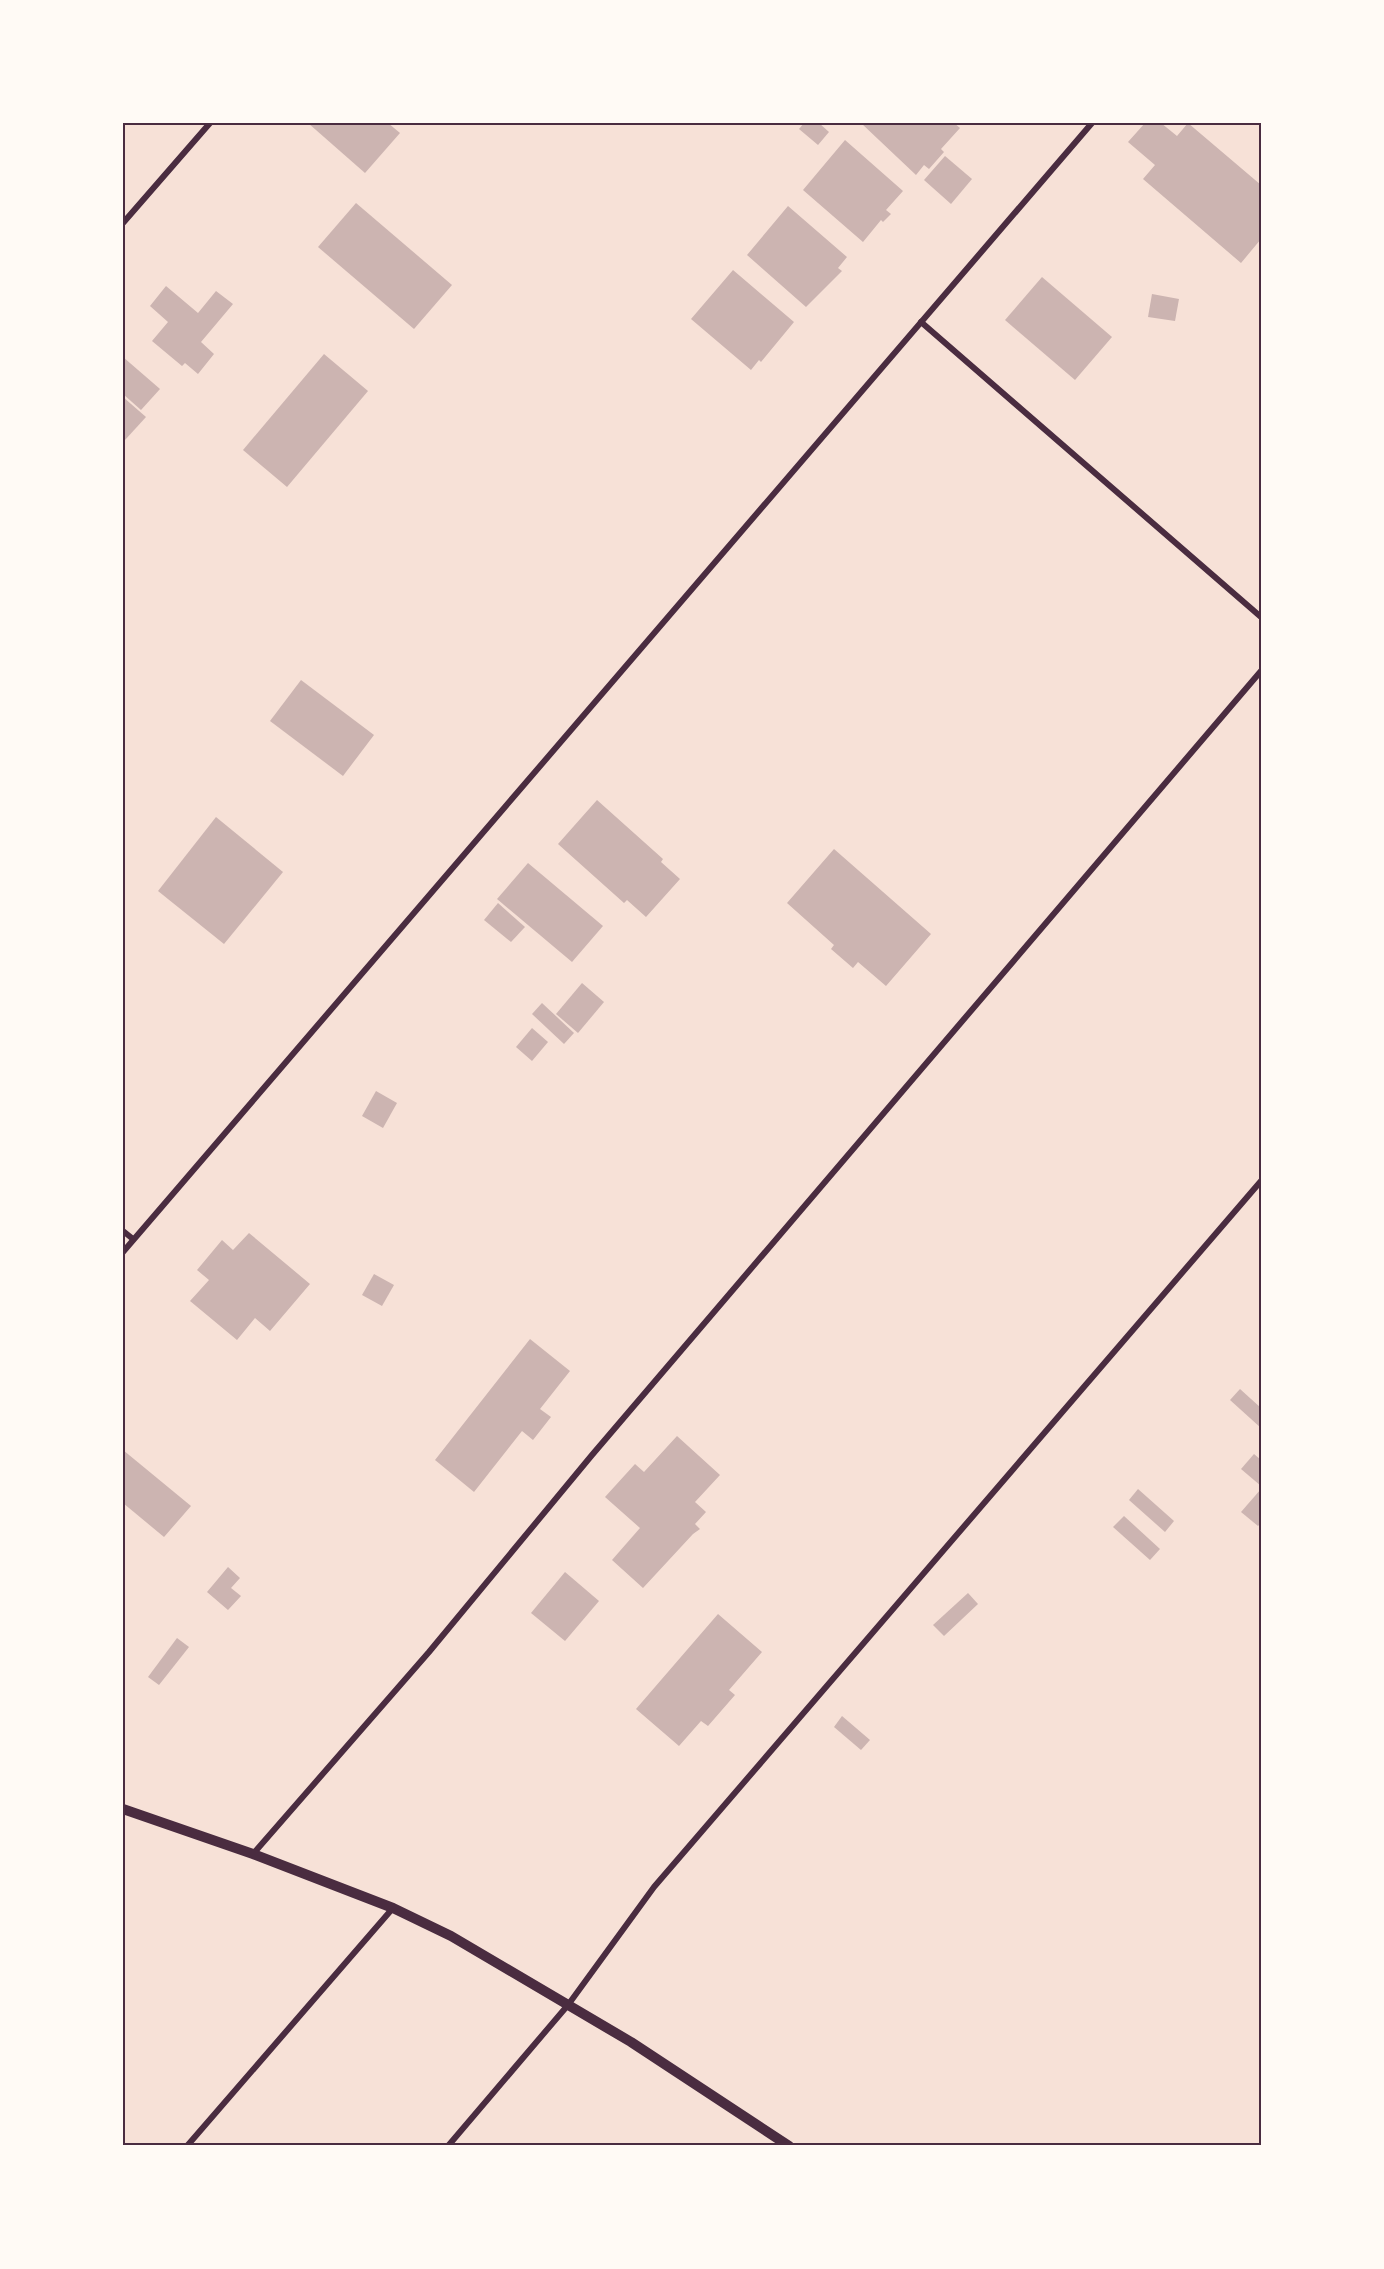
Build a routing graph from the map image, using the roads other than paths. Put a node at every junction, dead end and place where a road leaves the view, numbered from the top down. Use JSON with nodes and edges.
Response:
{"nodes":[{"id":1,"x":210,"y":123,"type":"edge"},
{"id":2,"x":1092,"y":123,"type":"edge"},
{"id":3,"x":123,"y":223,"type":"edge"},
{"id":4,"x":921,"y":322,"type":"junction"},
{"id":5,"x":1261,"y":617,"type":"edge"},
{"id":6,"x":1261,"y":671,"type":"edge"},
{"id":7,"x":1261,"y":1181,"type":"edge"},
{"id":8,"x":123,"y":1231,"type":"edge"},
{"id":9,"x":134,"y":1239,"type":"junction"},
{"id":10,"x":123,"y":1252,"type":"edge"},
{"id":11,"x":123,"y":1809,"type":"edge"},
{"id":12,"x":253,"y":1854,"type":"junction"},
{"id":13,"x":393,"y":1908,"type":"junction"},
{"id":14,"x":568,"y":2005,"type":"junction"},
{"id":15,"x":187,"y":2146,"type":"edge"},
{"id":16,"x":448,"y":2146,"type":"edge"},
{"id":17,"x":789,"y":2146,"type":"edge"}],
"edges":[{"from":1,"to":3,"type":"street"},
{"from":2,"to":4,"type":"street"},
{"from":4,"to":5,"type":"street"},
{"from":4,"to":9,"type":"street"},
{"from":6,"to":12,"type":"street"},
{"from":7,"to":14,"type":"street"},
{"from":8,"to":9,"type":"street"},
{"from":9,"to":10,"type":"street"},
{"from":11,"to":12,"type":"street"},
{"from":12,"to":13,"type":"street"},
{"from":13,"to":14,"type":"street"},
{"from":13,"to":15,"type":"street"},
{"from":14,"to":16,"type":"street"},
{"from":14,"to":17,"type":"street"}]}
